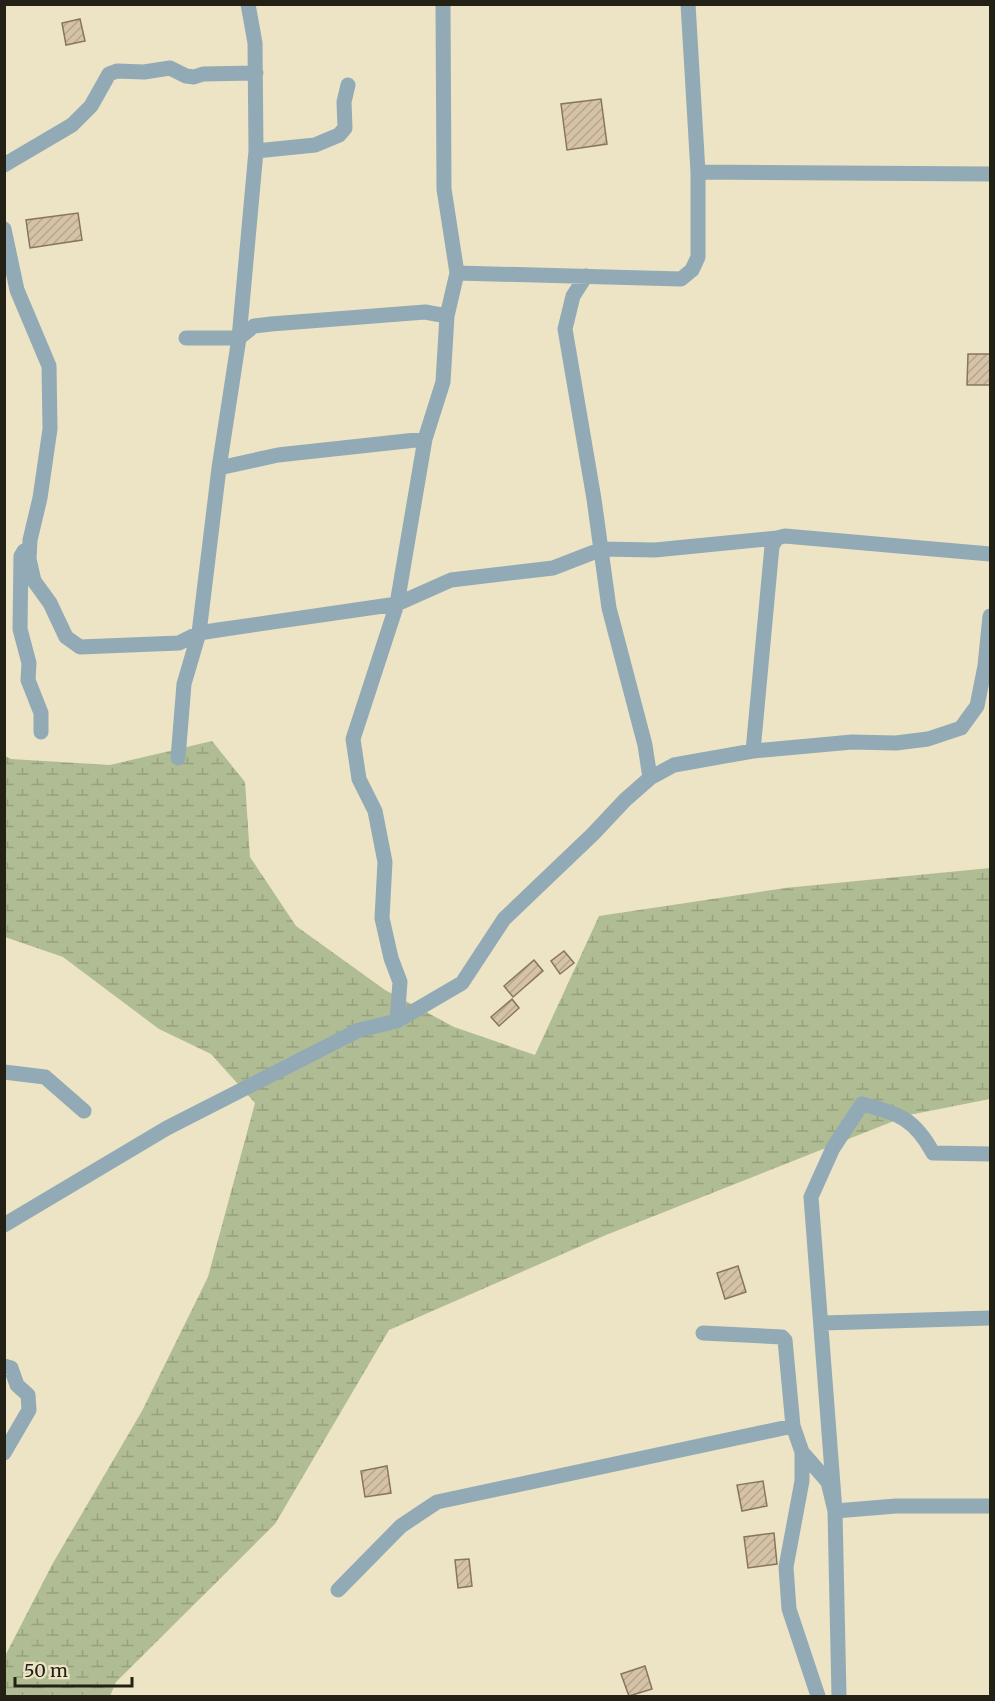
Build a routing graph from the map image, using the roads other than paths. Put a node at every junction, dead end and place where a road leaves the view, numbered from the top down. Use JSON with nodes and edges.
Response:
{"nodes":[{"id":1,"x":248,"y":4,"type":"edge"},
{"id":2,"x":443,"y":4,"type":"edge"},
{"id":3,"x":688,"y":4,"type":"edge"},
{"id":4,"x":256,"y":73,"type":"junction"},
{"id":5,"x":348,"y":85,"type":"dead end"},
{"id":6,"x":256,"y":151,"type":"junction"},
{"id":7,"x":4,"y":165,"type":"edge"},
{"id":8,"x":698,"y":172,"type":"junction"},
{"id":9,"x":990,"y":174,"type":"edge"},
{"id":10,"x":4,"y":229,"type":"edge"},
{"id":11,"x":457,"y":273,"type":"junction"},
{"id":12,"x":586,"y":276,"type":"junction"},
{"id":13,"x":447,"y":316,"type":"junction"},
{"id":14,"x":186,"y":338,"type":"dead end"},
{"id":15,"x":239,"y":338,"type":"junction"},
{"id":16,"x":425,"y":439,"type":"junction"},
{"id":17,"x":219,"y":468,"type":"junction"},
{"id":18,"x":777,"y":538,"type":"junction"},
{"id":19,"x":30,"y":540,"type":"junction"},
{"id":20,"x":602,"y":549,"type":"junction"},
{"id":21,"x":990,"y":554,"type":"edge"},
{"id":22,"x":397,"y":604,"type":"junction"},
{"id":23,"x":990,"y":616,"type":"edge"},
{"id":24,"x":199,"y":633,"type":"junction"},
{"id":25,"x":41,"y":732,"type":"dead end"},
{"id":26,"x":753,"y":752,"type":"junction"},
{"id":27,"x":178,"y":758,"type":"dead end"},
{"id":28,"x":650,"y":778,"type":"junction"},
{"id":29,"x":397,"y":1021,"type":"junction"},
{"id":30,"x":4,"y":1072,"type":"edge"},
{"id":31,"x":84,"y":1111,"type":"dead end"},
{"id":32,"x":990,"y":1154,"type":"edge"},
{"id":33,"x":4,"y":1225,"type":"edge"},
{"id":34,"x":990,"y":1318,"type":"edge"},
{"id":35,"x":823,"y":1323,"type":"junction"},
{"id":36,"x":702,"y":1333,"type":"dead end"},
{"id":37,"x":4,"y":1366,"type":"edge"},
{"id":38,"x":793,"y":1426,"type":"junction"},
{"id":39,"x":5,"y":1449,"type":"edge"},
{"id":40,"x":802,"y":1452,"type":"junction"},
{"id":41,"x":990,"y":1506,"type":"edge"},
{"id":42,"x":835,"y":1511,"type":"junction"},
{"id":43,"x":338,"y":1590,"type":"dead end"},
{"id":44,"x":818,"y":1696,"type":"edge"},
{"id":45,"x":839,"y":1696,"type":"edge"}],
"edges":[{"from":1,"to":4,"type":"street"},
{"from":2,"to":11,"type":"street"},
{"from":3,"to":8,"type":"street"},
{"from":4,"to":6,"type":"street"},
{"from":4,"to":7,"type":"street"},
{"from":5,"to":6,"type":"street"},
{"from":6,"to":15,"type":"street"},
{"from":8,"to":9,"type":"street"},
{"from":8,"to":12,"type":"street"},
{"from":10,"to":19,"type":"street"},
{"from":11,"to":12,"type":"street"},
{"from":11,"to":13,"type":"street"},
{"from":12,"to":20,"type":"street"},
{"from":13,"to":15,"type":"street"},
{"from":13,"to":16,"type":"street"},
{"from":14,"to":15,"type":"street"},
{"from":15,"to":17,"type":"street"},
{"from":16,"to":17,"type":"street"},
{"from":16,"to":22,"type":"street"},
{"from":17,"to":24,"type":"street"},
{"from":18,"to":20,"type":"street"},
{"from":18,"to":21,"type":"street"},
{"from":18,"to":26,"type":"street"},
{"from":19,"to":24,"type":"street"},
{"from":19,"to":25,"type":"street"},
{"from":20,"to":22,"type":"street"},
{"from":20,"to":28,"type":"street"},
{"from":22,"to":24,"type":"street"},
{"from":22,"to":29,"type":"street"},
{"from":23,"to":26,"type":"street"},
{"from":24,"to":27,"type":"street"},
{"from":26,"to":28,"type":"street"},
{"from":28,"to":29,"type":"street"},
{"from":29,"to":33,"type":"street"},
{"from":30,"to":31,"type":"street"},
{"from":32,"to":35,"type":"street"},
{"from":34,"to":35,"type":"street"},
{"from":35,"to":42,"type":"street"},
{"from":36,"to":38,"type":"street"},
{"from":37,"to":39,"type":"street"},
{"from":38,"to":40,"type":"street"},
{"from":38,"to":43,"type":"street"},
{"from":40,"to":42,"type":"street"},
{"from":40,"to":44,"type":"street"},
{"from":41,"to":42,"type":"street"},
{"from":42,"to":45,"type":"street"}]}
